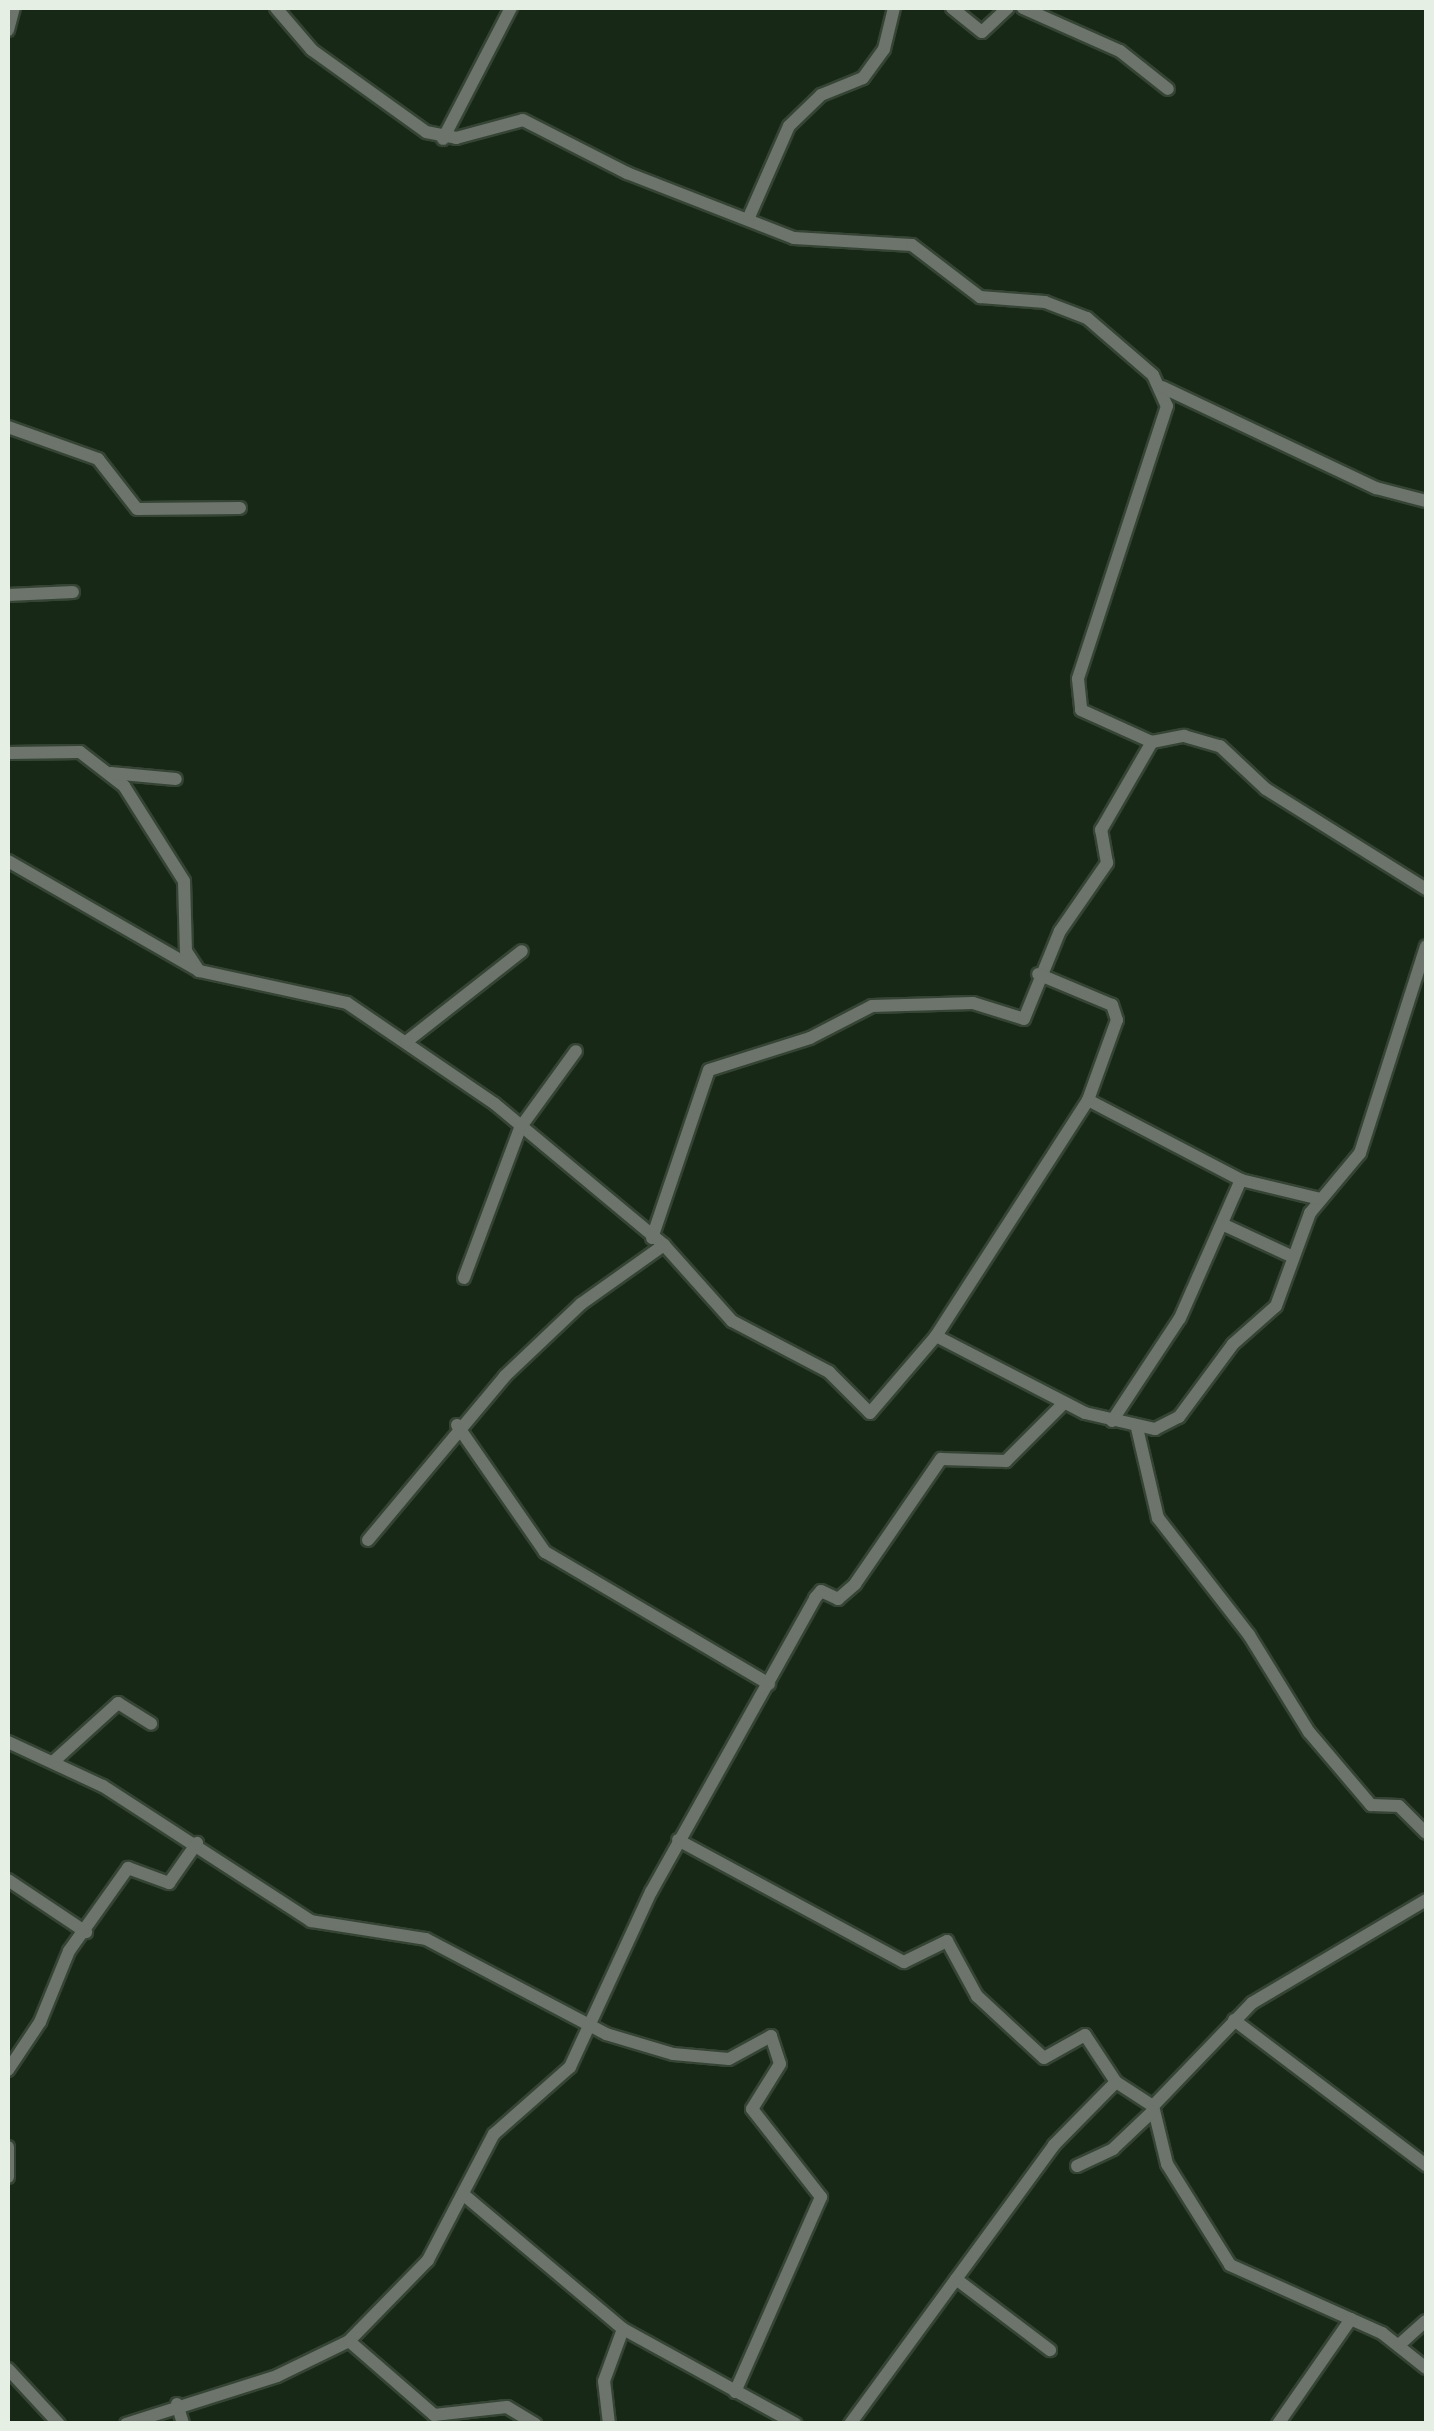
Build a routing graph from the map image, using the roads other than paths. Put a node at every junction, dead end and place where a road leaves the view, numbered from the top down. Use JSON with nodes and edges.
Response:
{"nodes":[{"id":1,"x":14,"y":8,"type":"edge"},
{"id":2,"x":276,"y":8,"type":"edge"},
{"id":3,"x":510,"y":8,"type":"edge"},
{"id":4,"x":894,"y":8,"type":"edge"},
{"id":5,"x":952,"y":8,"type":"edge"},
{"id":6,"x":1008,"y":8,"type":"edge"},
{"id":7,"x":1023,"y":8,"type":"edge"},
{"id":8,"x":8,"y":30,"type":"edge"},
{"id":9,"x":1168,"y":89,"type":"dead end"},
{"id":10,"x":443,"y":139,"type":"junction"},
{"id":11,"x":748,"y":217,"type":"junction"},
{"id":12,"x":1162,"y":387,"type":"junction"},
{"id":13,"x":8,"y":428,"type":"edge"},
{"id":14,"x":1426,"y":501,"type":"edge"},
{"id":15,"x":240,"y":508,"type":"dead end"},
{"id":16,"x":72,"y":592,"type":"dead end"},
{"id":17,"x":8,"y":596,"type":"edge"},
{"id":18,"x":1152,"y":742,"type":"junction"},
{"id":19,"x":8,"y":753,"type":"edge"},
{"id":20,"x":111,"y":774,"type":"junction"},
{"id":21,"x":176,"y":779,"type":"dead end"},
{"id":22,"x":8,"y":861,"type":"edge"},
{"id":23,"x":1426,"y":889,"type":"edge"},
{"id":24,"x":1426,"y":946,"type":"edge"},
{"id":25,"x":522,"y":950,"type":"dead end"},
{"id":26,"x":199,"y":971,"type":"junction"},
{"id":27,"x":1038,"y":974,"type":"junction"},
{"id":28,"x":406,"y":1042,"type":"junction"},
{"id":29,"x":576,"y":1051,"type":"dead end"},
{"id":30,"x":1088,"y":1100,"type":"junction"},
{"id":31,"x":520,"y":1128,"type":"junction"},
{"id":32,"x":1241,"y":1180,"type":"junction"},
{"id":33,"x":1320,"y":1200,"type":"junction"},
{"id":34,"x":1222,"y":1224,"type":"junction"},
{"id":35,"x":658,"y":1242,"type":"junction"},
{"id":36,"x":1291,"y":1256,"type":"junction"},
{"id":37,"x":464,"y":1278,"type":"dead end"},
{"id":38,"x":936,"y":1336,"type":"junction"},
{"id":39,"x":1064,"y":1402,"type":"junction"},
{"id":40,"x":1112,"y":1422,"type":"junction"},
{"id":41,"x":457,"y":1425,"type":"junction"},
{"id":42,"x":1137,"y":1428,"type":"junction"},
{"id":43,"x":368,"y":1540,"type":"dead end"},
{"id":44,"x":769,"y":1684,"type":"junction"},
{"id":45,"x":150,"y":1724,"type":"dead end"},
{"id":46,"x":8,"y":1742,"type":"edge"},
{"id":47,"x":53,"y":1762,"type":"junction"},
{"id":48,"x":1426,"y":1833,"type":"edge"},
{"id":49,"x":678,"y":1840,"type":"junction"},
{"id":50,"x":197,"y":1843,"type":"junction"},
{"id":51,"x":8,"y":1880,"type":"edge"},
{"id":52,"x":1426,"y":1900,"type":"edge"},
{"id":53,"x":86,"y":1932,"type":"junction"},
{"id":54,"x":1234,"y":2020,"type":"junction"},
{"id":55,"x":589,"y":2024,"type":"junction"},
{"id":56,"x":8,"y":2070,"type":"edge"},
{"id":57,"x":1116,"y":2082,"type":"junction"},
{"id":58,"x":1153,"y":2109,"type":"junction"},
{"id":59,"x":8,"y":2147,"type":"edge"},
{"id":60,"x":1426,"y":2165,"type":"edge"},
{"id":61,"x":1077,"y":2166,"type":"dead end"},
{"id":62,"x":8,"y":2177,"type":"edge"},
{"id":63,"x":464,"y":2195,"type":"junction"},
{"id":64,"x":956,"y":2279,"type":"junction"},
{"id":65,"x":1351,"y":2319,"type":"junction"},
{"id":66,"x":1426,"y":2320,"type":"edge"},
{"id":67,"x":623,"y":2329,"type":"junction"},
{"id":68,"x":349,"y":2341,"type":"junction"},
{"id":69,"x":1399,"y":2345,"type":"junction"},
{"id":70,"x":1050,"y":2350,"type":"dead end"},
{"id":71,"x":1426,"y":2368,"type":"edge"},
{"id":72,"x":8,"y":2369,"type":"edge"},
{"id":73,"x":735,"y":2392,"type":"junction"},
{"id":74,"x":178,"y":2404,"type":"junction"},
{"id":75,"x":608,"y":2418,"type":"edge"},
{"id":76,"x":50,"y":2421,"type":"edge"},
{"id":77,"x":790,"y":2422,"type":"edge"},
{"id":78,"x":126,"y":2424,"type":"edge"},
{"id":79,"x":182,"y":2424,"type":"edge"},
{"id":80,"x":535,"y":2424,"type":"edge"},
{"id":81,"x":624,"y":2424,"type":"edge"},
{"id":82,"x":850,"y":2424,"type":"edge"},
{"id":83,"x":1278,"y":2424,"type":"edge"}],
"edges":[{"from":1,"to":8,"type":"street"},
{"from":2,"to":10,"type":"street"},
{"from":3,"to":10,"type":"street"},
{"from":4,"to":11,"type":"street"},
{"from":5,"to":6,"type":"street"},
{"from":7,"to":9,"type":"street"},
{"from":10,"to":11,"type":"street"},
{"from":11,"to":12,"type":"street"},
{"from":12,"to":14,"type":"street"},
{"from":12,"to":18,"type":"street"},
{"from":13,"to":15,"type":"street"},
{"from":16,"to":17,"type":"street"},
{"from":18,"to":23,"type":"street"},
{"from":18,"to":27,"type":"street"},
{"from":19,"to":20,"type":"street"},
{"from":20,"to":21,"type":"street"},
{"from":20,"to":26,"type":"street"},
{"from":22,"to":26,"type":"street"},
{"from":24,"to":33,"type":"street"},
{"from":25,"to":28,"type":"street"},
{"from":26,"to":28,"type":"street"},
{"from":27,"to":30,"type":"street"},
{"from":27,"to":35,"type":"street"},
{"from":28,"to":31,"type":"street"},
{"from":29,"to":31,"type":"street"},
{"from":30,"to":32,"type":"street"},
{"from":30,"to":38,"type":"street"},
{"from":31,"to":35,"type":"street"},
{"from":31,"to":37,"type":"street"},
{"from":32,"to":33,"type":"street"},
{"from":32,"to":34,"type":"street"},
{"from":33,"to":36,"type":"street"},
{"from":34,"to":36,"type":"street"},
{"from":34,"to":40,"type":"street"},
{"from":35,"to":38,"type":"street"},
{"from":35,"to":41,"type":"street"},
{"from":36,"to":42,"type":"street"},
{"from":38,"to":39,"type":"street"},
{"from":39,"to":40,"type":"street"},
{"from":39,"to":44,"type":"street"},
{"from":40,"to":42,"type":"street"},
{"from":41,"to":43,"type":"street"},
{"from":41,"to":44,"type":"street"},
{"from":42,"to":48,"type":"street"},
{"from":44,"to":49,"type":"street"},
{"from":45,"to":47,"type":"street"},
{"from":46,"to":47,"type":"street"},
{"from":47,"to":50,"type":"street"},
{"from":49,"to":55,"type":"street"},
{"from":49,"to":57,"type":"street"},
{"from":50,"to":53,"type":"street"},
{"from":50,"to":55,"type":"street"},
{"from":51,"to":53,"type":"street"},
{"from":52,"to":54,"type":"street"},
{"from":53,"to":56,"type":"street"},
{"from":54,"to":58,"type":"street"},
{"from":54,"to":60,"type":"street"},
{"from":55,"to":63,"type":"street"},
{"from":55,"to":73,"type":"street"},
{"from":57,"to":58,"type":"street"},
{"from":57,"to":64,"type":"street"},
{"from":58,"to":61,"type":"street"},
{"from":58,"to":65,"type":"street"},
{"from":59,"to":62,"type":"street"},
{"from":63,"to":67,"type":"street"},
{"from":63,"to":68,"type":"street"},
{"from":64,"to":70,"type":"street"},
{"from":64,"to":82,"type":"street"},
{"from":65,"to":69,"type":"street"},
{"from":65,"to":83,"type":"street"},
{"from":66,"to":69,"type":"street"},
{"from":67,"to":73,"type":"street"},
{"from":67,"to":75,"type":"street"},
{"from":68,"to":74,"type":"street"},
{"from":68,"to":80,"type":"street"},
{"from":69,"to":71,"type":"street"},
{"from":72,"to":76,"type":"street"},
{"from":73,"to":77,"type":"street"},
{"from":74,"to":78,"type":"street"},
{"from":74,"to":79,"type":"street"},
{"from":75,"to":81,"type":"street"}]}
